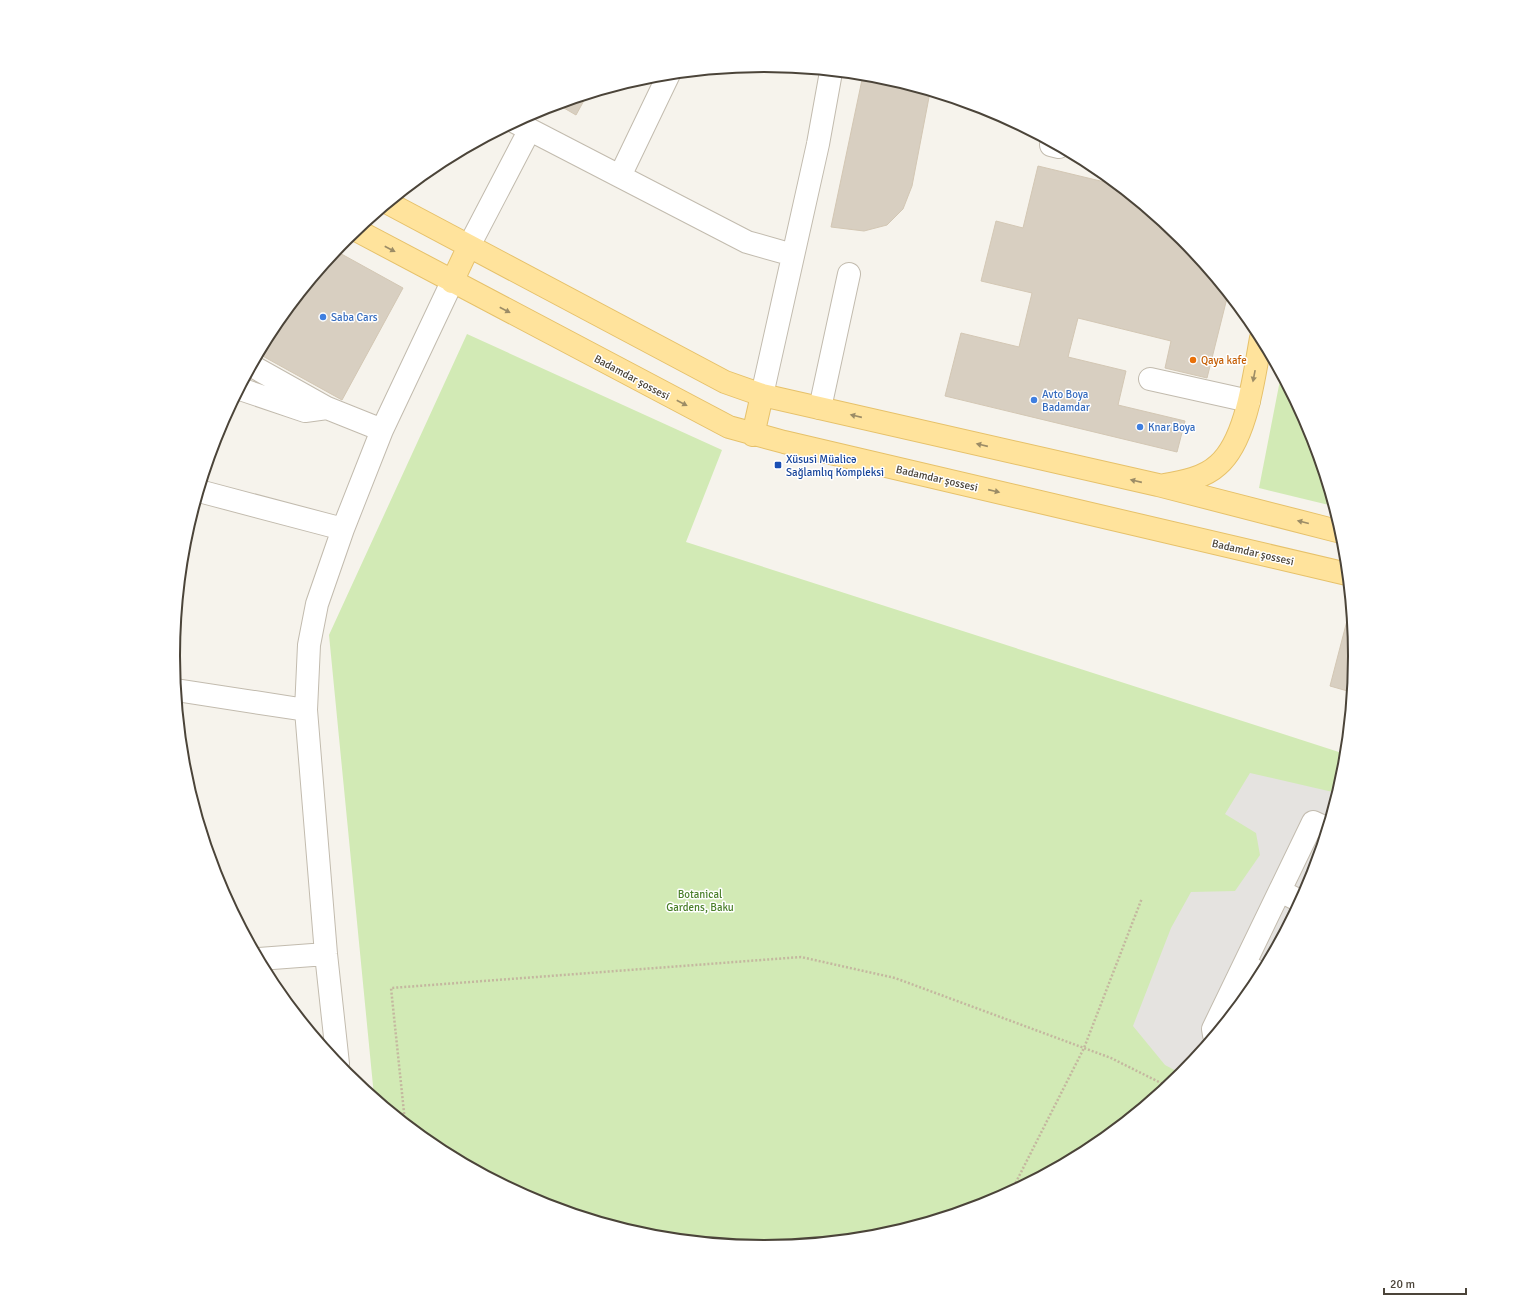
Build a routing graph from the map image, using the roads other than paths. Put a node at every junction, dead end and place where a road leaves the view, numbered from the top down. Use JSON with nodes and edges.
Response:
{"nodes":[{"id":1,"x":830,"y":76,"type":"edge"},
{"id":2,"x":666,"y":80,"type":"edge"},
{"id":3,"x":522,"y":126,"type":"edge"},
{"id":4,"x":620,"y":176,"type":"junction"},
{"id":5,"x":393,"y":206,"type":"edge"},
{"id":6,"x":362,"y":233,"type":"edge"},
{"id":7,"x":469,"y":246,"type":"junction"},
{"id":8,"x":793,"y":255,"type":"junction"},
{"id":9,"x":849,"y":274,"type":"dead end"},
{"id":10,"x":452,"y":282,"type":"junction"},
{"id":11,"x":1259,"y":347,"type":"edge"},
{"id":12,"x":256,"y":368,"type":"edge"},
{"id":13,"x":1150,"y":379,"type":"dead end"},
{"id":14,"x":244,"y":390,"type":"edge"},
{"id":15,"x":762,"y":395,"type":"junction"},
{"id":16,"x":1249,"y":401,"type":"junction"},
{"id":17,"x":328,"y":408,"type":"junction"},
{"id":18,"x":820,"y":408,"type":"junction"},
{"id":19,"x":382,"y":430,"type":"junction"},
{"id":20,"x":753,"y":434,"type":"junction"},
{"id":21,"x":1158,"y":486,"type":"junction"},
{"id":22,"x":204,"y":492,"type":"edge"},
{"id":23,"x":342,"y":529,"type":"junction"},
{"id":24,"x":1334,"y":530,"type":"edge"},
{"id":25,"x":1342,"y":573,"type":"edge"},
{"id":26,"x":181,"y":691,"type":"edge"},
{"id":27,"x":306,"y":710,"type":"junction"},
{"id":28,"x":1322,"y":826,"type":"edge"},
{"id":29,"x":1280,"y":891,"type":"junction"},
{"id":30,"x":1295,"y":899,"type":"edge"},
{"id":31,"x":326,"y":954,"type":"junction"},
{"id":32,"x":265,"y":959,"type":"edge"},
{"id":33,"x":1253,"y":969,"type":"edge"},
{"id":34,"x":1213,"y":1029,"type":"edge"},
{"id":35,"x":337,"y":1054,"type":"edge"}],
"edges":[{"from":1,"to":8,"type":"street"},
{"from":2,"to":4,"type":"street"},
{"from":3,"to":4,"type":"street"},
{"from":3,"to":7,"type":"street"},
{"from":4,"to":8,"type":"street"},
{"from":5,"to":7,"type":"main road"},
{"from":6,"to":10,"type":"main road","name":"Badamdar şossesi","one_way":true},
{"from":7,"to":10,"type":"main road"},
{"from":7,"to":15,"type":"main road"},
{"from":8,"to":15,"type":"street"},
{"from":9,"to":18,"type":"street"},
{"from":10,"to":19,"type":"street"},
{"from":10,"to":20,"type":"main road","name":"Badamdar şossesi","one_way":true},
{"from":11,"to":16,"type":"main road","one_way":true},
{"from":12,"to":17,"type":"street"},
{"from":13,"to":16,"type":"street"},
{"from":14,"to":17,"type":"street"},
{"from":15,"to":18,"type":"main road"},
{"from":15,"to":20,"type":"main road"},
{"from":16,"to":21,"type":"main road"},
{"from":17,"to":19,"type":"street"},
{"from":21,"to":18,"type":"main road","one_way":true},
{"from":19,"to":23,"type":"street"},
{"from":20,"to":25,"type":"main road","name":"Badamdar şossesi","one_way":true},
{"from":24,"to":21,"type":"main road","one_way":true},
{"from":22,"to":23,"type":"street"},
{"from":23,"to":27,"type":"street"},
{"from":26,"to":27,"type":"street"},
{"from":27,"to":31,"type":"street"},
{"from":28,"to":29,"type":"street"},
{"from":29,"to":30,"type":"street"},
{"from":29,"to":33,"type":"street"},
{"from":31,"to":32,"type":"street"},
{"from":31,"to":35,"type":"street"},
{"from":33,"to":34,"type":"street"}]}
